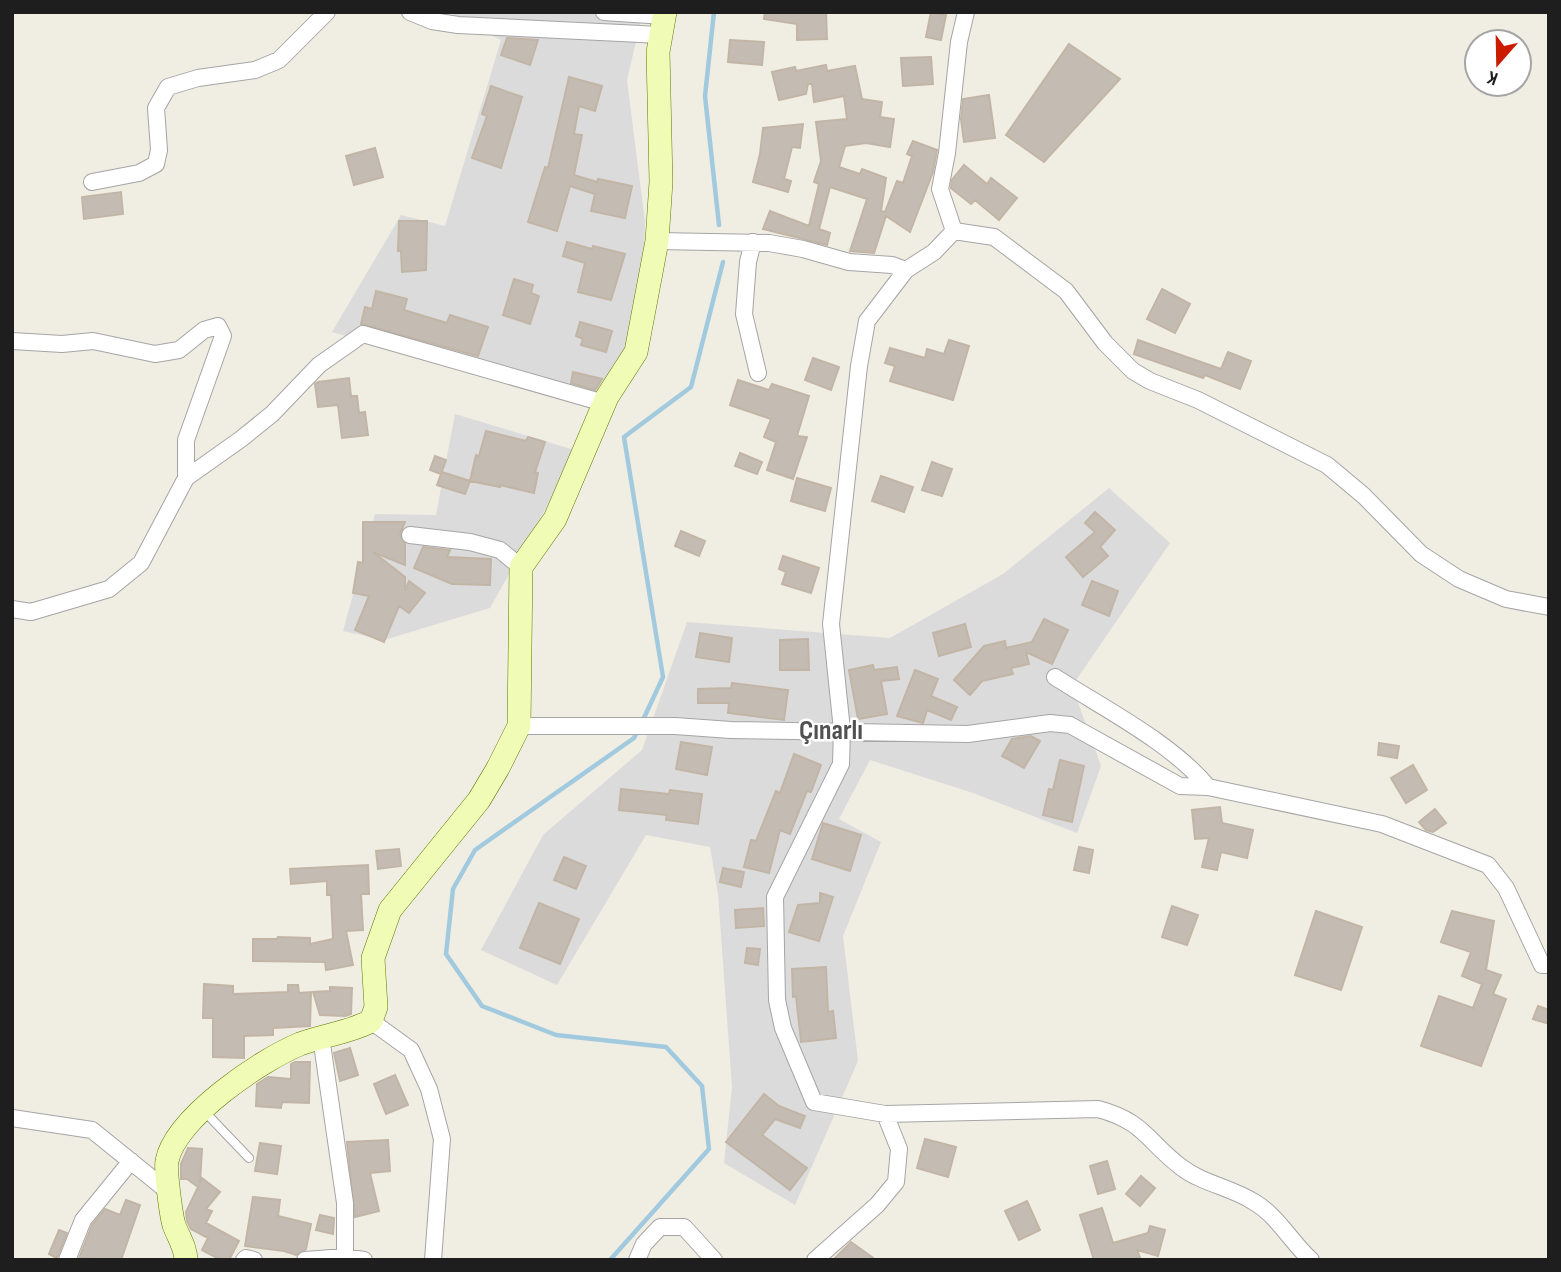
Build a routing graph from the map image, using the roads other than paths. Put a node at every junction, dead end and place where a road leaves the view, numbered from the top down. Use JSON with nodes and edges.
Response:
{"nodes":[{"id":1,"x":327,"y":12,"type":"edge"},
{"id":2,"x":410,"y":12,"type":"edge"},
{"id":3,"x":604,"y":12,"type":"edge"},
{"id":4,"x":966,"y":12,"type":"edge"},
{"id":5,"x":663,"y":21,"type":"edge"},
{"id":6,"x":92,"y":181,"type":"dead end"},
{"id":7,"x":954,"y":231,"type":"junction"},
{"id":8,"x":657,"y":241,"type":"junction"},
{"id":9,"x":753,"y":242,"type":"junction"},
{"id":10,"x":906,"y":270,"type":"junction"},
{"id":11,"x":12,"y":341,"type":"edge"},
{"id":12,"x":758,"y":373,"type":"dead end"},
{"id":13,"x":604,"y":403,"type":"junction"},
{"id":14,"x":186,"y":478,"type":"junction"},
{"id":15,"x":411,"y":535,"type":"dead end"},
{"id":16,"x":522,"y":567,"type":"junction"},
{"id":17,"x":1549,"y":607,"type":"edge"},
{"id":18,"x":12,"y":609,"type":"edge"},
{"id":19,"x":1055,"y":677,"type":"dead end"},
{"id":20,"x":519,"y":726,"type":"junction"},
{"id":21,"x":842,"y":730,"type":"junction"},
{"id":22,"x":1208,"y":787,"type":"junction"},
{"id":23,"x":1549,"y":965,"type":"edge"},
{"id":24,"x":371,"y":1021,"type":"junction"},
{"id":25,"x":321,"y":1037,"type":"junction"},
{"id":26,"x":203,"y":1110,"type":"junction"},
{"id":27,"x":885,"y":1114,"type":"junction"},
{"id":28,"x":12,"y":1118,"type":"edge"},
{"id":29,"x":249,"y":1158,"type":"dead end"},
{"id":30,"x":131,"y":1161,"type":"junction"},
{"id":31,"x":170,"y":1193,"type":"junction"},
{"id":32,"x":345,"y":1257,"type":"junction"},
{"id":33,"x":190,"y":1259,"type":"edge"},
{"id":34,"x":67,"y":1260,"type":"edge"},
{"id":35,"x":244,"y":1260,"type":"edge"},
{"id":36,"x":254,"y":1260,"type":"edge"},
{"id":37,"x":305,"y":1260,"type":"edge"},
{"id":38,"x":364,"y":1260,"type":"edge"},
{"id":39,"x":433,"y":1260,"type":"edge"},
{"id":40,"x":637,"y":1260,"type":"edge"},
{"id":41,"x":714,"y":1260,"type":"edge"},
{"id":42,"x":815,"y":1260,"type":"edge"},
{"id":43,"x":1311,"y":1260,"type":"edge"}],
"edges":[{"from":1,"to":6,"type":"street"},
{"from":2,"to":5,"type":"street"},
{"from":3,"to":5,"type":"street"},
{"from":4,"to":7,"type":"street"},
{"from":5,"to":8,"type":"street"},
{"from":7,"to":10,"type":"street"},
{"from":7,"to":17,"type":"street"},
{"from":8,"to":9,"type":"street"},
{"from":8,"to":13,"type":"street"},
{"from":9,"to":10,"type":"street"},
{"from":9,"to":12,"type":"street"},
{"from":10,"to":21,"type":"street"},
{"from":11,"to":14,"type":"street"},
{"from":13,"to":14,"type":"street"},
{"from":13,"to":16,"type":"street"},
{"from":14,"to":18,"type":"street"},
{"from":15,"to":16,"type":"street"},
{"from":16,"to":20,"type":"street"},
{"from":19,"to":22,"type":"street"},
{"from":20,"to":21,"type":"street"},
{"from":20,"to":24,"type":"street"},
{"from":21,"to":22,"type":"street"},
{"from":21,"to":27,"type":"street"},
{"from":22,"to":23,"type":"street"},
{"from":24,"to":25,"type":"street"},
{"from":24,"to":39,"type":"street"},
{"from":25,"to":26,"type":"street"},
{"from":25,"to":32,"type":"street"},
{"from":26,"to":29,"type":"lane"},
{"from":26,"to":31,"type":"street"},
{"from":27,"to":42,"type":"street"},
{"from":27,"to":43,"type":"street"},
{"from":28,"to":30,"type":"street"},
{"from":30,"to":31,"type":"street"},
{"from":30,"to":34,"type":"street"},
{"from":31,"to":33,"type":"street"},
{"from":32,"to":37,"type":"street"},
{"from":32,"to":38,"type":"street"},
{"from":35,"to":36,"type":"street"},
{"from":40,"to":41,"type":"street"}]}
